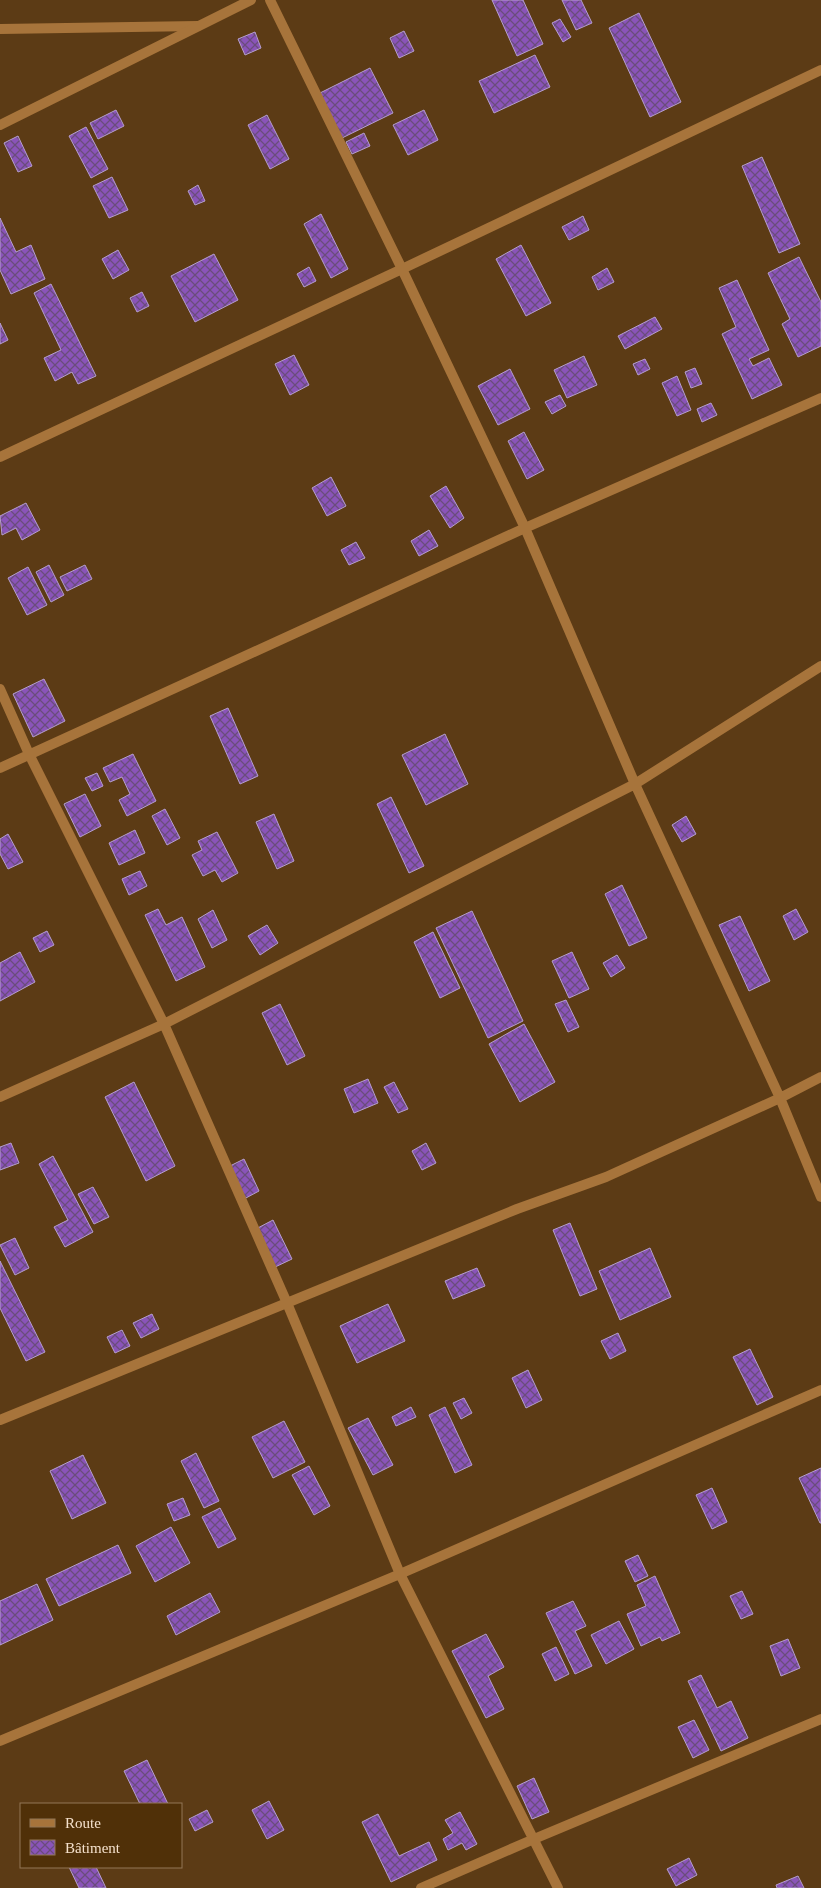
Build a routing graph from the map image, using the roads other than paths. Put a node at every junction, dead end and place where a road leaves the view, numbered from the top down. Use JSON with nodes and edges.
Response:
{"nodes":[{"id":1,"x":251,"y":0,"type":"edge"},
{"id":2,"x":270,"y":0,"type":"edge"},
{"id":3,"x":198,"y":26,"type":"junction"},
{"id":4,"x":0,"y":29,"type":"edge"},
{"id":5,"x":821,"y":70,"type":"edge"},
{"id":6,"x":0,"y":124,"type":"edge"},
{"id":7,"x":402,"y":269,"type":"junction"},
{"id":8,"x":821,"y":398,"type":"edge"},
{"id":9,"x":0,"y":457,"type":"edge"},
{"id":10,"x":525,"y":528,"type":"junction"},
{"id":11,"x":821,"y":666,"type":"edge"},
{"id":12,"x":0,"y":689,"type":"edge"},
{"id":13,"x":28,"y":754,"type":"junction"},
{"id":14,"x":0,"y":768,"type":"edge"},
{"id":15,"x":635,"y":784,"type":"junction"},
{"id":16,"x":164,"y":1024,"type":"junction"},
{"id":17,"x":821,"y":1077,"type":"edge"},
{"id":18,"x":0,"y":1097,"type":"edge"},
{"id":19,"x":780,"y":1098,"type":"junction"},
{"id":20,"x":821,"y":1197,"type":"edge"},
{"id":21,"x":287,"y":1303,"type":"junction"},
{"id":22,"x":821,"y":1390,"type":"edge"},
{"id":23,"x":0,"y":1420,"type":"edge"},
{"id":24,"x":400,"y":1574,"type":"junction"},
{"id":25,"x":821,"y":1719,"type":"edge"},
{"id":26,"x":0,"y":1741,"type":"edge"},
{"id":27,"x":534,"y":1839,"type":"junction"},
{"id":28,"x":421,"y":1888,"type":"edge"},
{"id":29,"x":558,"y":1888,"type":"edge"}],
"edges":[{"from":1,"to":3,"type":"street"},
{"from":2,"to":7,"type":"street"},
{"from":3,"to":4,"type":"street"},
{"from":3,"to":6,"type":"street"},
{"from":5,"to":7,"type":"street"},
{"from":7,"to":9,"type":"street"},
{"from":7,"to":10,"type":"street"},
{"from":8,"to":10,"type":"street"},
{"from":10,"to":13,"type":"street"},
{"from":10,"to":15,"type":"street"},
{"from":11,"to":15,"type":"street"},
{"from":12,"to":13,"type":"street"},
{"from":13,"to":14,"type":"street"},
{"from":13,"to":16,"type":"street"},
{"from":15,"to":16,"type":"street"},
{"from":15,"to":19,"type":"street"},
{"from":16,"to":18,"type":"street"},
{"from":16,"to":21,"type":"street"},
{"from":17,"to":19,"type":"street"},
{"from":19,"to":20,"type":"street"},
{"from":19,"to":21,"type":"street"},
{"from":21,"to":23,"type":"street"},
{"from":21,"to":24,"type":"street"},
{"from":22,"to":24,"type":"street"},
{"from":24,"to":26,"type":"street"},
{"from":24,"to":27,"type":"street"},
{"from":25,"to":27,"type":"street"},
{"from":27,"to":28,"type":"street"},
{"from":27,"to":29,"type":"street"}]}
